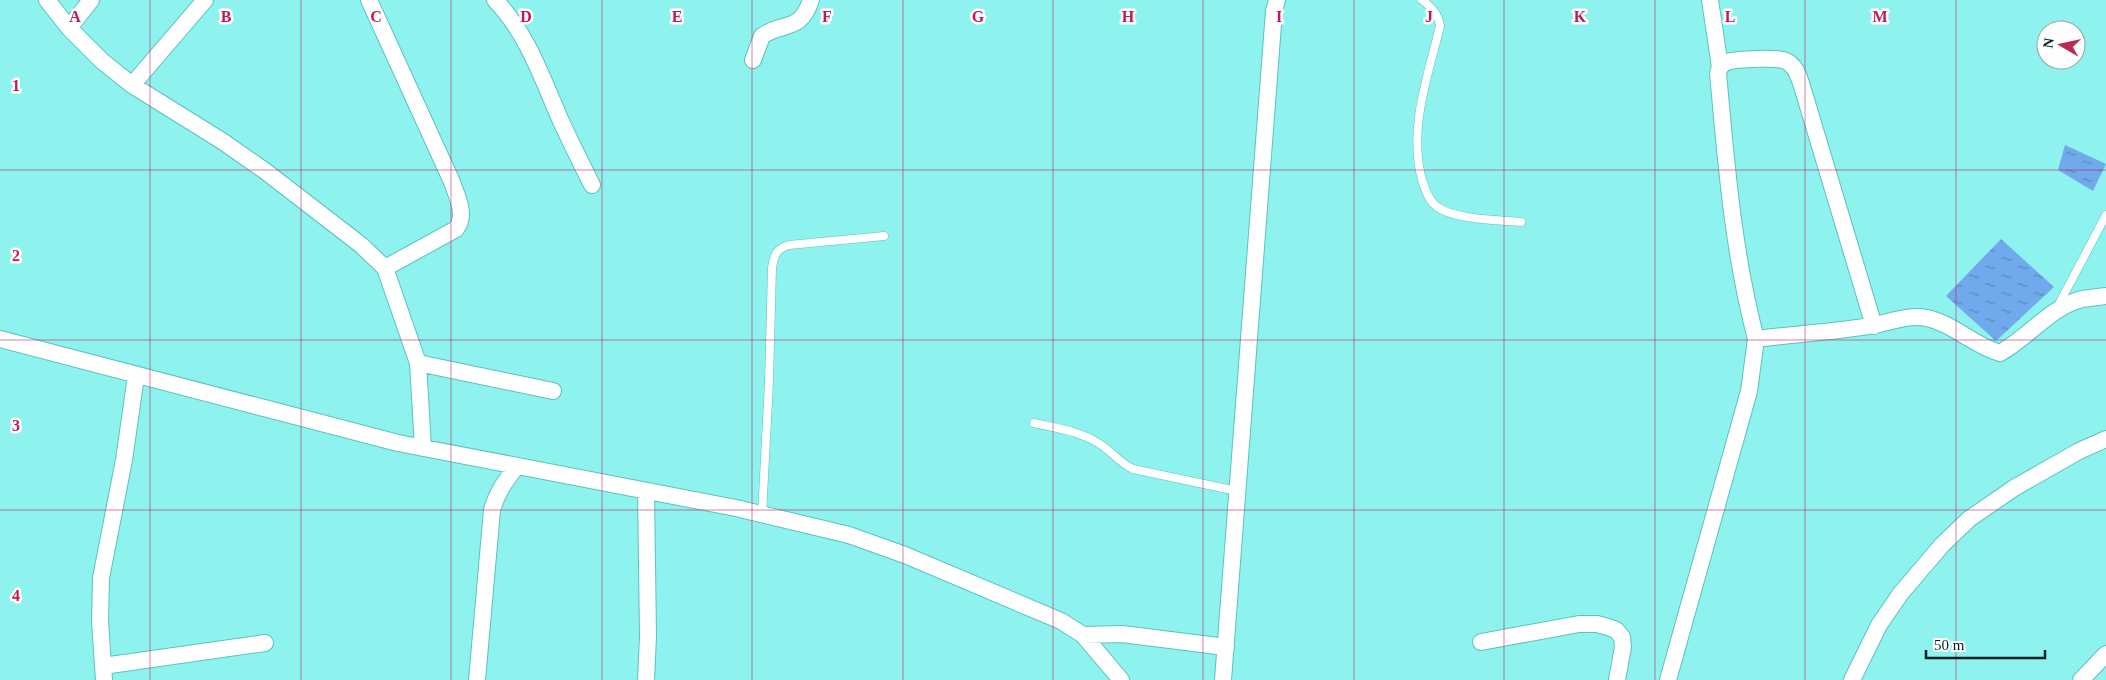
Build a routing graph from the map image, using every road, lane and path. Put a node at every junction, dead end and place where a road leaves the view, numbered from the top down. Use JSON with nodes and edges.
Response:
{"nodes":[{"id":1,"x":47,"y":0,"type":"edge"},
{"id":2,"x":91,"y":0,"type":"edge"},
{"id":3,"x":205,"y":0,"type":"edge"},
{"id":4,"x":369,"y":0,"type":"edge"},
{"id":5,"x":495,"y":0,"type":"edge"},
{"id":6,"x":811,"y":0,"type":"edge"},
{"id":7,"x":1278,"y":0,"type":"edge"},
{"id":8,"x":1422,"y":0,"type":"edge"},
{"id":9,"x":1710,"y":0,"type":"edge"},
{"id":10,"x":69,"y":28,"type":"junction"},
{"id":11,"x":753,"y":60,"type":"dead end"},
{"id":12,"x":1720,"y":67,"type":"junction"},
{"id":13,"x":132,"y":85,"type":"junction"},
{"id":14,"x":592,"y":185,"type":"dead end"},
{"id":15,"x":2106,"y":215,"type":"edge"},
{"id":16,"x":1521,"y":222,"type":"dead end"},
{"id":17,"x":884,"y":236,"type":"dead end"},
{"id":18,"x":385,"y":268,"type":"junction"},
{"id":19,"x":2106,"y":296,"type":"edge"},
{"id":20,"x":2054,"y":312,"type":"junction"},
{"id":21,"x":1874,"y":326,"type":"junction"},
{"id":22,"x":0,"y":339,"type":"edge"},
{"id":23,"x":1756,"y":339,"type":"junction"},
{"id":24,"x":418,"y":363,"type":"junction"},
{"id":25,"x":136,"y":376,"type":"junction"},
{"id":26,"x":553,"y":391,"type":"dead end"},
{"id":27,"x":1034,"y":423,"type":"dead end"},
{"id":28,"x":2106,"y":439,"type":"edge"},
{"id":29,"x":423,"y":448,"type":"junction"},
{"id":30,"x":517,"y":466,"type":"junction"},
{"id":31,"x":646,"y":491,"type":"junction"},
{"id":32,"x":1237,"y":491,"type":"junction"},
{"id":33,"x":762,"y":515,"type":"junction"},
{"id":34,"x":1083,"y":635,"type":"junction"},
{"id":35,"x":1481,"y":642,"type":"dead end"},
{"id":36,"x":265,"y":643,"type":"dead end"},
{"id":37,"x":1226,"y":647,"type":"junction"},
{"id":38,"x":2106,"y":654,"type":"edge"},
{"id":39,"x":104,"y":673,"type":"edge"},
{"id":40,"x":477,"y":680,"type":"edge"},
{"id":41,"x":646,"y":680,"type":"edge"},
{"id":42,"x":1121,"y":680,"type":"edge"},
{"id":43,"x":1223,"y":680,"type":"edge"},
{"id":44,"x":1617,"y":680,"type":"edge"},
{"id":45,"x":1668,"y":680,"type":"edge"},
{"id":46,"x":1852,"y":680,"type":"edge"},
{"id":47,"x":2081,"y":680,"type":"edge"}],
"edges":[{"from":1,"to":10,"type":"street"},
{"from":2,"to":10,"type":"street"},
{"from":3,"to":13,"type":"street"},
{"from":4,"to":18,"type":"street"},
{"from":5,"to":14,"type":"street"},
{"from":6,"to":11,"type":"street"},
{"from":7,"to":32,"type":"street"},
{"from":8,"to":16,"type":"lane"},
{"from":9,"to":12,"type":"street"},
{"from":10,"to":13,"type":"street"},
{"from":12,"to":21,"type":"street"},
{"from":12,"to":23,"type":"street"},
{"from":13,"to":18,"type":"street"},
{"from":15,"to":20,"type":"lane"},
{"from":17,"to":33,"type":"lane"},
{"from":18,"to":24,"type":"street"},
{"from":19,"to":20,"type":"street"},
{"from":20,"to":21,"type":"street"},
{"from":21,"to":23,"type":"street"},
{"from":22,"to":25,"type":"street"},
{"from":23,"to":45,"type":"street"},
{"from":24,"to":26,"type":"street"},
{"from":24,"to":29,"type":"street"},
{"from":25,"to":29,"type":"street"},
{"from":25,"to":39,"type":"street"},
{"from":27,"to":32,"type":"lane"},
{"from":28,"to":46,"type":"street"},
{"from":29,"to":30,"type":"street"},
{"from":30,"to":31,"type":"street"},
{"from":30,"to":40,"type":"street"},
{"from":31,"to":33,"type":"street"},
{"from":31,"to":41,"type":"street"},
{"from":32,"to":37,"type":"street"},
{"from":33,"to":34,"type":"street"},
{"from":34,"to":37,"type":"street"},
{"from":34,"to":42,"type":"street"},
{"from":35,"to":44,"type":"street"},
{"from":36,"to":39,"type":"street"},
{"from":37,"to":43,"type":"street"},
{"from":38,"to":47,"type":"street"}]}
